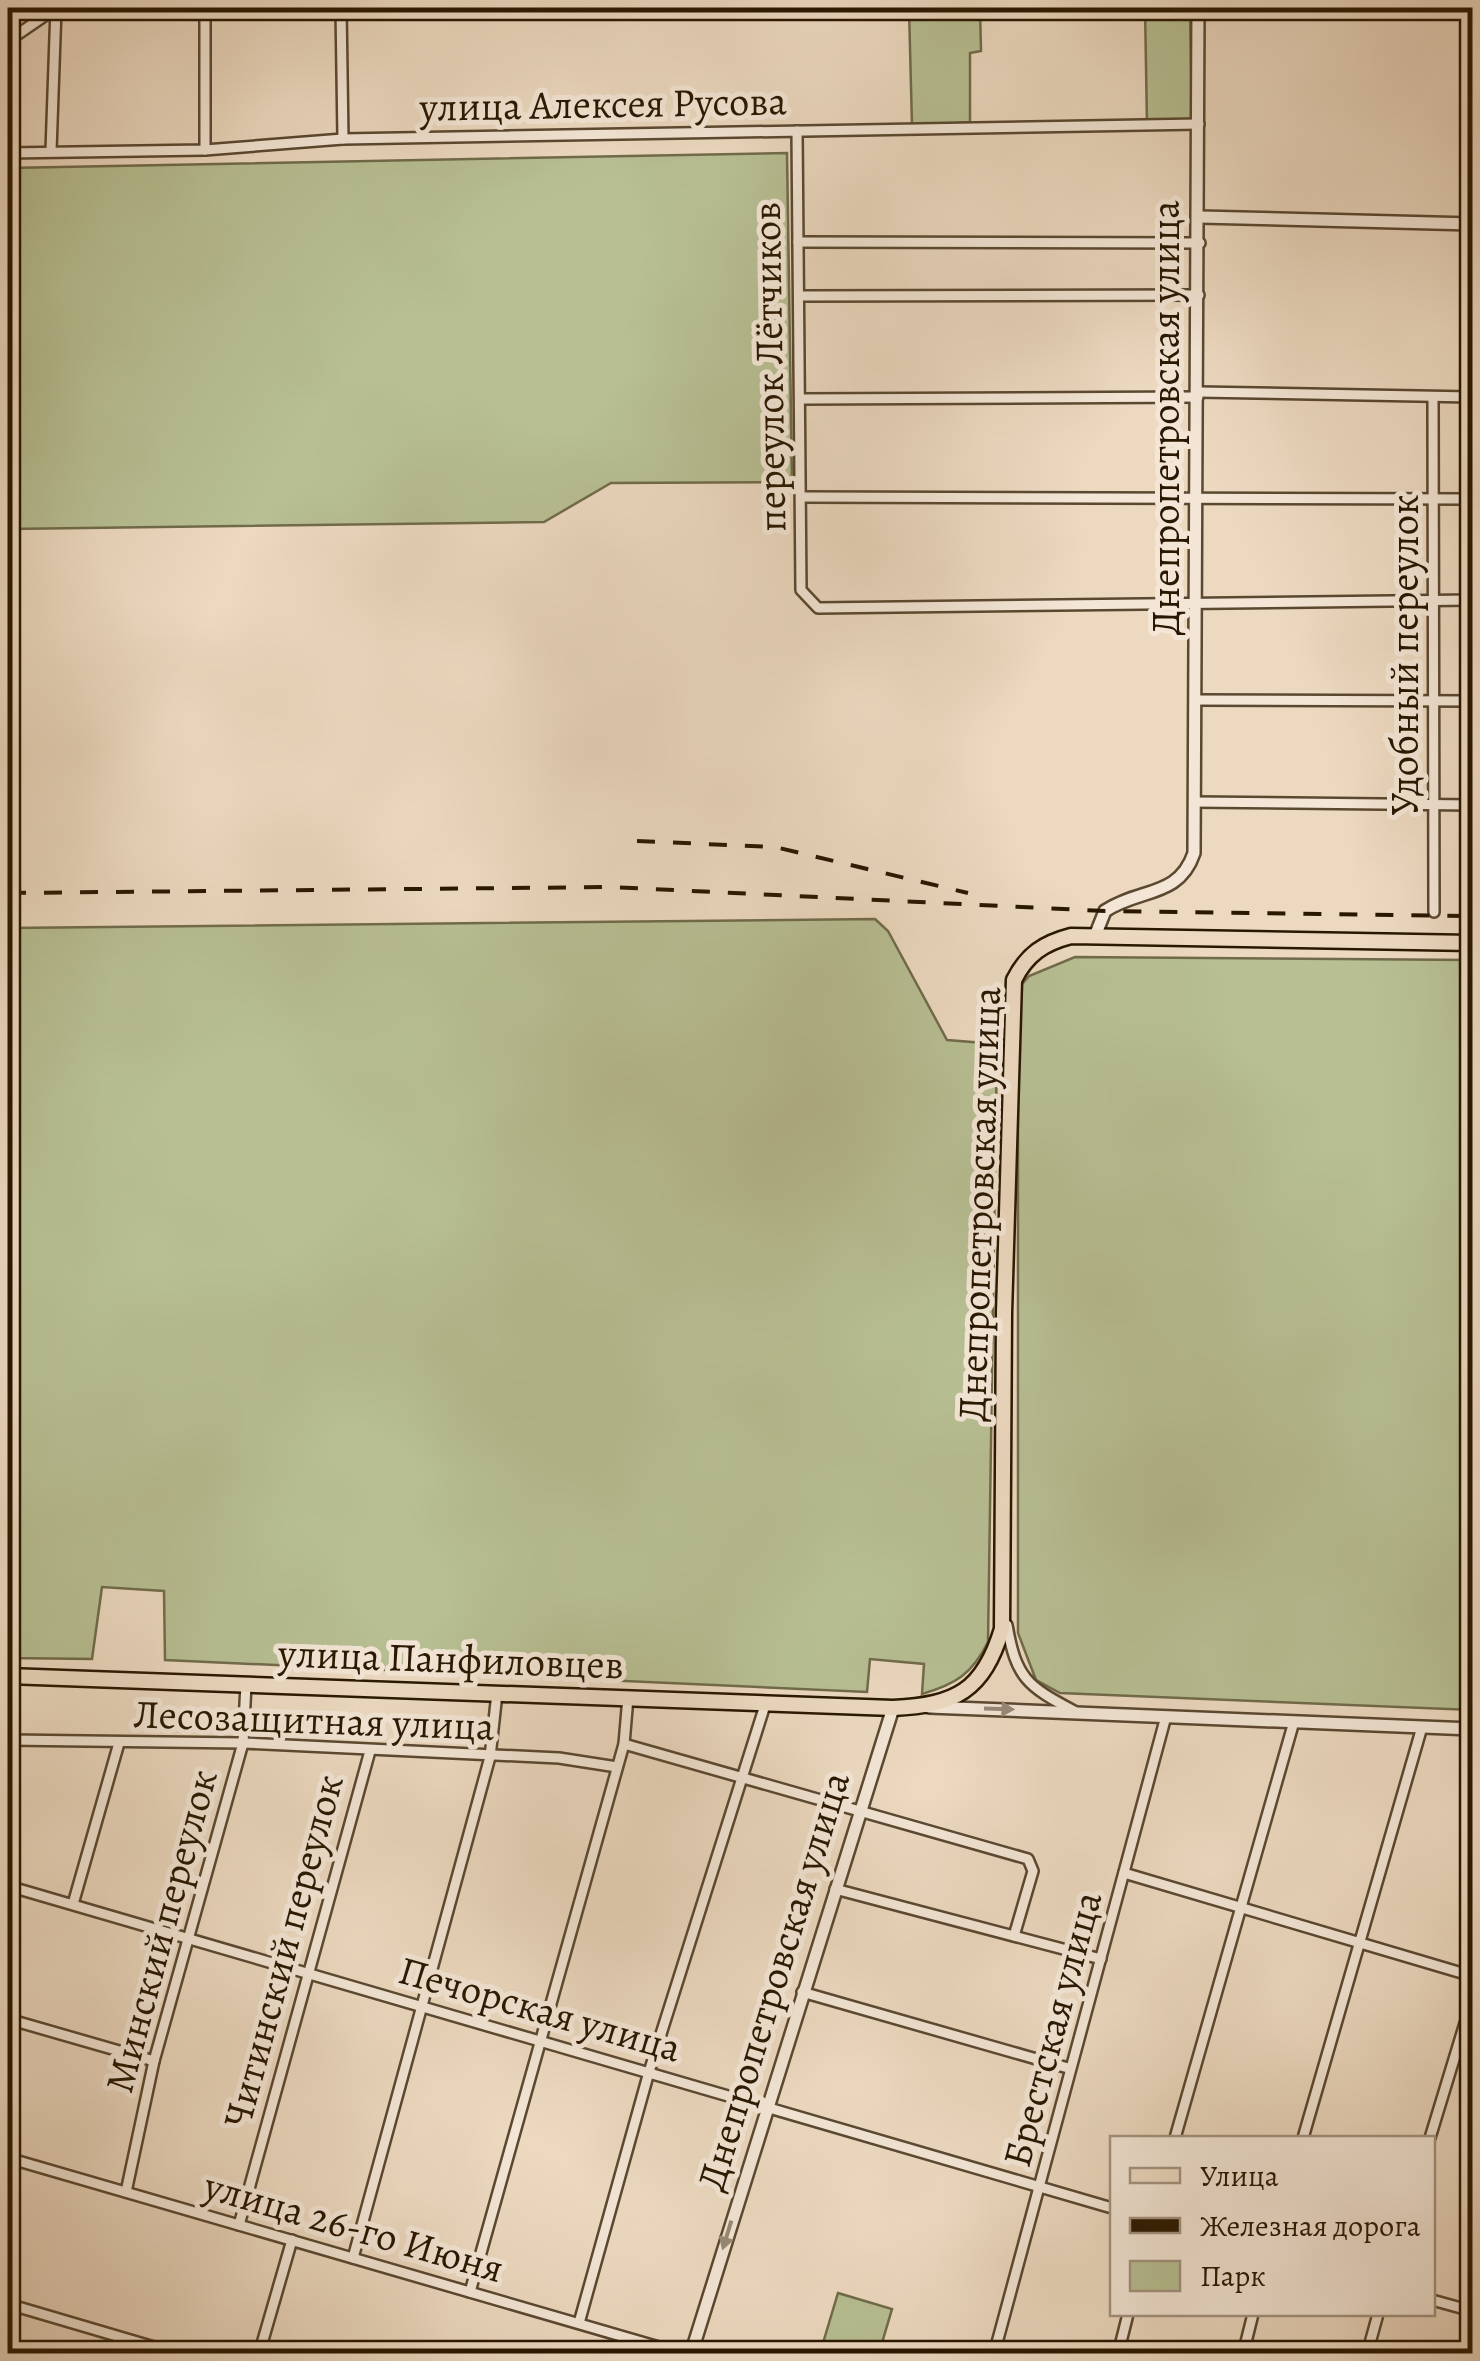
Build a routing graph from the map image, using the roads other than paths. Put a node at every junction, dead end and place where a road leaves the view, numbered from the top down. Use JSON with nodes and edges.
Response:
{"nodes":[{"id":1,"x":56,"y":8,"type":"edge"},
{"id":2,"x":205,"y":8,"type":"edge"},
{"id":3,"x":341,"y":8,"type":"edge"},
{"id":4,"x":1198,"y":8,"type":"edge"},
{"id":5,"x":8,"y":41,"type":"edge"},
{"id":6,"x":1199,"y":124,"type":"junction"},
{"id":7,"x":797,"y":130,"type":"junction"},
{"id":8,"x":343,"y":139,"type":"junction"},
{"id":9,"x":205,"y":150,"type":"junction"},
{"id":10,"x":51,"y":151,"type":"junction"},
{"id":11,"x":8,"y":153,"type":"edge"},
{"id":12,"x":1200,"y":217,"type":"junction"},
{"id":13,"x":1472,"y":224,"type":"edge"},
{"id":14,"x":798,"y":242,"type":"junction"},
{"id":15,"x":1200,"y":243,"type":"junction"},
{"id":16,"x":1199,"y":295,"type":"junction"},
{"id":17,"x":800,"y":296,"type":"junction"},
{"id":18,"x":1198,"y":394,"type":"junction"},
{"id":19,"x":1472,"y":397,"type":"edge"},
{"id":20,"x":1433,"y":398,"type":"junction"},
{"id":21,"x":802,"y":399,"type":"junction"},
{"id":22,"x":801,"y":497,"type":"junction"},
{"id":23,"x":1197,"y":497,"type":"junction"},
{"id":24,"x":1433,"y":499,"type":"junction"},
{"id":25,"x":1472,"y":499,"type":"edge"},
{"id":26,"x":1433,"y":600,"type":"junction"},
{"id":27,"x":1472,"y":600,"type":"edge"},
{"id":28,"x":1196,"y":601,"type":"junction"},
{"id":29,"x":1195,"y":700,"type":"junction"},
{"id":30,"x":1433,"y":701,"type":"junction"},
{"id":31,"x":1472,"y":701,"type":"edge"},
{"id":32,"x":1194,"y":802,"type":"junction"},
{"id":33,"x":1472,"y":805,"type":"edge"},
{"id":34,"x":1435,"y":806,"type":"junction"},
{"id":35,"x":1434,"y":912,"type":"dead end"},
{"id":36,"x":1095,"y":936,"type":"junction"},
{"id":37,"x":1472,"y":942,"type":"edge"},
{"id":38,"x":1004,"y":1602,"type":"junction"},
{"id":39,"x":8,"y":1676,"type":"edge"},
{"id":40,"x":246,"y":1684,"type":"junction"},
{"id":41,"x":496,"y":1693,"type":"junction"},
{"id":42,"x":628,"y":1697,"type":"junction"},
{"id":43,"x":766,"y":1702,"type":"junction"},
{"id":44,"x":924,"y":1706,"type":"junction"},
{"id":45,"x":893,"y":1708,"type":"junction"},
{"id":46,"x":1074,"y":1711,"type":"junction"},
{"id":47,"x":1165,"y":1720,"type":"junction"},
{"id":48,"x":1293,"y":1725,"type":"junction"},
{"id":49,"x":1422,"y":1727,"type":"junction"},
{"id":50,"x":1472,"y":1729,"type":"edge"},
{"id":51,"x":8,"y":1740,"type":"edge"},
{"id":52,"x":119,"y":1742,"type":"junction"},
{"id":53,"x":244,"y":1744,"type":"junction"},
{"id":54,"x":624,"y":1744,"type":"junction"},
{"id":55,"x":370,"y":1752,"type":"junction"},
{"id":56,"x":490,"y":1757,"type":"junction"},
{"id":57,"x":617,"y":1767,"type":"junction"},
{"id":58,"x":742,"y":1778,"type":"junction"},
{"id":59,"x":859,"y":1810,"type":"junction"},
{"id":60,"x":1124,"y":1874,"type":"junction"},
{"id":61,"x":8,"y":1886,"type":"edge"},
{"id":62,"x":835,"y":1889,"type":"junction"},
{"id":63,"x":73,"y":1904,"type":"junction"},
{"id":64,"x":1239,"y":1908,"type":"junction"},
{"id":65,"x":1014,"y":1936,"type":"junction"},
{"id":66,"x":188,"y":1938,"type":"junction"},
{"id":67,"x":1360,"y":1944,"type":"junction"},
{"id":68,"x":1101,"y":1958,"type":"junction"},
{"id":69,"x":308,"y":1971,"type":"junction"},
{"id":70,"x":1472,"y":1976,"type":"edge"},
{"id":71,"x":802,"y":1992,"type":"junction"},
{"id":72,"x":1472,"y":2000,"type":"edge"},
{"id":73,"x":420,"y":2006,"type":"junction"},
{"id":74,"x":8,"y":2019,"type":"edge"},
{"id":75,"x":540,"y":2039,"type":"junction"},
{"id":76,"x":154,"y":2061,"type":"junction"},
{"id":77,"x":1068,"y":2068,"type":"junction"},
{"id":78,"x":649,"y":2072,"type":"junction"},
{"id":79,"x":766,"y":2106,"type":"junction"},
{"id":80,"x":1176,"y":2136,"type":"edge"},
{"id":81,"x":1304,"y":2136,"type":"edge"},
{"id":82,"x":1431,"y":2136,"type":"edge"},
{"id":83,"x":8,"y":2158,"type":"edge"},
{"id":84,"x":1042,"y":2186,"type":"junction"},
{"id":85,"x":126,"y":2192,"type":"junction"},
{"id":86,"x":1110,"y":2207,"type":"edge"},
{"id":87,"x":239,"y":2225,"type":"junction"},
{"id":88,"x":292,"y":2240,"type":"junction"},
{"id":89,"x":353,"y":2258,"type":"junction"},
{"id":90,"x":470,"y":2292,"type":"junction"},
{"id":91,"x":1435,"y":2301,"type":"edge"},
{"id":92,"x":8,"y":2304,"type":"edge"},
{"id":93,"x":1472,"y":2311,"type":"edge"},
{"id":94,"x":1128,"y":2316,"type":"edge"},
{"id":95,"x":1253,"y":2316,"type":"edge"},
{"id":96,"x":1377,"y":2316,"type":"edge"},
{"id":97,"x":579,"y":2323,"type":"junction"},
{"id":98,"x":178,"y":2354,"type":"edge"},
{"id":99,"x":258,"y":2354,"type":"edge"},
{"id":100,"x":683,"y":2354,"type":"edge"},
{"id":101,"x":691,"y":2354,"type":"edge"},
{"id":102,"x":994,"y":2354,"type":"edge"},
{"id":103,"x":1118,"y":2354,"type":"edge"},
{"id":104,"x":1242,"y":2354,"type":"edge"},
{"id":105,"x":1367,"y":2354,"type":"edge"}],
"edges":[{"from":1,"to":5,"type":"street"},
{"from":1,"to":10,"type":"street"},
{"from":2,"to":9,"type":"street"},
{"from":3,"to":8,"type":"street"},
{"from":4,"to":6,"type":"street","name":"Днепропетровская улица"},
{"from":6,"to":7,"type":"street","name":"улица Алексея Русова"},
{"from":6,"to":12,"type":"street","name":"Днепропетровская улица"},
{"from":7,"to":8,"type":"street","name":"улица Алексея Русова"},
{"from":7,"to":14,"type":"street","name":"переулок Лётчиков"},
{"from":8,"to":9,"type":"street","name":"улица Алексея Русова"},
{"from":9,"to":10,"type":"street","name":"улица Алексея Русова"},
{"from":10,"to":11,"type":"street","name":"улица Алексея Русова"},
{"from":12,"to":13,"type":"street"},
{"from":12,"to":15,"type":"street","name":"Днепропетровская улица"},
{"from":14,"to":15,"type":"street"},
{"from":14,"to":17,"type":"street","name":"переулок Лётчиков"},
{"from":15,"to":16,"type":"street","name":"Днепропетровская улица"},
{"from":16,"to":17,"type":"street"},
{"from":16,"to":18,"type":"street","name":"Днепропетровская улица"},
{"from":17,"to":21,"type":"street","name":"переулок Лётчиков"},
{"from":18,"to":20,"type":"street"},
{"from":18,"to":21,"type":"street"},
{"from":18,"to":23,"type":"street","name":"Днепропетровская улица"},
{"from":19,"to":20,"type":"street"},
{"from":20,"to":24,"type":"street","name":"Удобный переулок"},
{"from":21,"to":22,"type":"street","name":"переулок Лётчиков"},
{"from":22,"to":23,"type":"street"},
{"from":22,"to":28,"type":"street","name":"переулок Лётчиков"},
{"from":23,"to":24,"type":"street"},
{"from":23,"to":28,"type":"street","name":"Днепропетровская улица"},
{"from":24,"to":25,"type":"street"},
{"from":24,"to":26,"type":"street","name":"Удобный переулок"},
{"from":26,"to":27,"type":"street"},
{"from":26,"to":28,"type":"street"},
{"from":26,"to":30,"type":"street","name":"Удобный переулок"},
{"from":28,"to":29,"type":"street","name":"Днепропетровская улица"},
{"from":29,"to":30,"type":"street"},
{"from":29,"to":32,"type":"street","name":"Днепропетровская улица"},
{"from":30,"to":31,"type":"street"},
{"from":30,"to":34,"type":"street","name":"Удобный переулок"},
{"from":32,"to":34,"type":"street"},
{"from":32,"to":36,"type":"street","name":"Днепропетровская улица"},
{"from":33,"to":34,"type":"street"},
{"from":34,"to":35,"type":"street","name":"Удобный переулок"},
{"from":36,"to":37,"type":"main road"},
{"from":36,"to":38,"type":"main road","name":"Днепропетровская улица"},
{"from":38,"to":44,"type":"main road","name":"Днепропетровская улица"},
{"from":38,"to":46,"type":"street"},
{"from":39,"to":40,"type":"main road","name":"улица Панфиловцев"},
{"from":40,"to":41,"type":"main road","name":"улица Панфиловцев"},
{"from":40,"to":53,"type":"street","name":"Минский переулок"},
{"from":41,"to":42,"type":"main road","name":"улица Панфиловцев"},
{"from":41,"to":56,"type":"street"},
{"from":42,"to":43,"type":"main road","name":"улица Панфиловцев"},
{"from":42,"to":54,"type":"street"},
{"from":43,"to":45,"type":"main road","name":"улица Панфиловцев"},
{"from":43,"to":58,"type":"street"},
{"from":44,"to":45,"type":"main road","name":"Днепропетровская улица"},
{"from":44,"to":46,"type":"street","one_way":true},
{"from":45,"to":59,"type":"street","name":"Днепропетровская улица"},
{"from":46,"to":47,"type":"street"},
{"from":47,"to":48,"type":"street"},
{"from":47,"to":60,"type":"street","name":"Брестская улица"},
{"from":48,"to":49,"type":"street"},
{"from":48,"to":64,"type":"street"},
{"from":49,"to":50,"type":"street"},
{"from":49,"to":67,"type":"street"},
{"from":51,"to":52,"type":"street","name":"Лесозащитная улица"},
{"from":52,"to":53,"type":"street","name":"Лесозащитная улица"},
{"from":52,"to":63,"type":"street"},
{"from":53,"to":55,"type":"street","name":"Лесозащитная улица"},
{"from":53,"to":66,"type":"street","name":"Минский переулок"},
{"from":54,"to":57,"type":"street"},
{"from":54,"to":58,"type":"street"},
{"from":55,"to":56,"type":"street","name":"Лесозащитная улица"},
{"from":55,"to":69,"type":"street","name":"Читинский переулок"},
{"from":56,"to":57,"type":"street","name":"Лесозащитная улица"},
{"from":56,"to":73,"type":"street"},
{"from":57,"to":75,"type":"street"},
{"from":58,"to":59,"type":"street"},
{"from":58,"to":78,"type":"street"},
{"from":59,"to":62,"type":"street","name":"Днепропетровская улица"},
{"from":59,"to":65,"type":"street"},
{"from":60,"to":64,"type":"street"},
{"from":60,"to":68,"type":"street","name":"Брестская улица"},
{"from":61,"to":63,"type":"street","name":"Печорская улица"},
{"from":62,"to":65,"type":"street"},
{"from":62,"to":71,"type":"street","name":"Днепропетровская улица"},
{"from":63,"to":66,"type":"street","name":"Печорская улица"},
{"from":64,"to":67,"type":"street"},
{"from":64,"to":80,"type":"street"},
{"from":65,"to":68,"type":"street"},
{"from":66,"to":69,"type":"street","name":"Печорская улица"},
{"from":66,"to":76,"type":"street","name":"Минский переулок"},
{"from":67,"to":70,"type":"street"},
{"from":67,"to":81,"type":"street"},
{"from":68,"to":77,"type":"street","name":"Брестская улица"},
{"from":69,"to":73,"type":"street","name":"Печорская улица"},
{"from":69,"to":87,"type":"street","name":"Читинский переулок"},
{"from":71,"to":77,"type":"street"},
{"from":71,"to":79,"type":"street","name":"Днепропетровская улица"},
{"from":72,"to":82,"type":"street"},
{"from":73,"to":75,"type":"street","name":"Печорская улица"},
{"from":73,"to":89,"type":"street"},
{"from":74,"to":76,"type":"street"},
{"from":75,"to":78,"type":"street","name":"Печорская улица"},
{"from":75,"to":90,"type":"street"},
{"from":76,"to":85,"type":"street","name":"Минский переулок"},
{"from":77,"to":84,"type":"street","name":"Брестская улица"},
{"from":78,"to":79,"type":"street","name":"Печорская улица"},
{"from":78,"to":97,"type":"street"},
{"from":79,"to":84,"type":"street","name":"Печорская улица"},
{"from":79,"to":101,"type":"street","name":"Днепропетровская улица","one_way":true},
{"from":83,"to":85,"type":"street","name":"улица 26-го Июня"},
{"from":84,"to":86,"type":"street","name":"Печорская улица"},
{"from":84,"to":102,"type":"street","name":"Брестская улица"},
{"from":85,"to":87,"type":"street","name":"улица 26-го Июня"},
{"from":87,"to":88,"type":"street","name":"улица 26-го Июня"},
{"from":88,"to":89,"type":"street","name":"улица 26-го Июня"},
{"from":88,"to":99,"type":"street"},
{"from":89,"to":90,"type":"street","name":"улица 26-го Июня"},
{"from":90,"to":97,"type":"street","name":"улица 26-го Июня"},
{"from":91,"to":93,"type":"street"},
{"from":92,"to":98,"type":"street"},
{"from":94,"to":103,"type":"street"},
{"from":95,"to":104,"type":"street"},
{"from":96,"to":105,"type":"street"},
{"from":97,"to":100,"type":"street","name":"улица 26-го Июня"}]}
